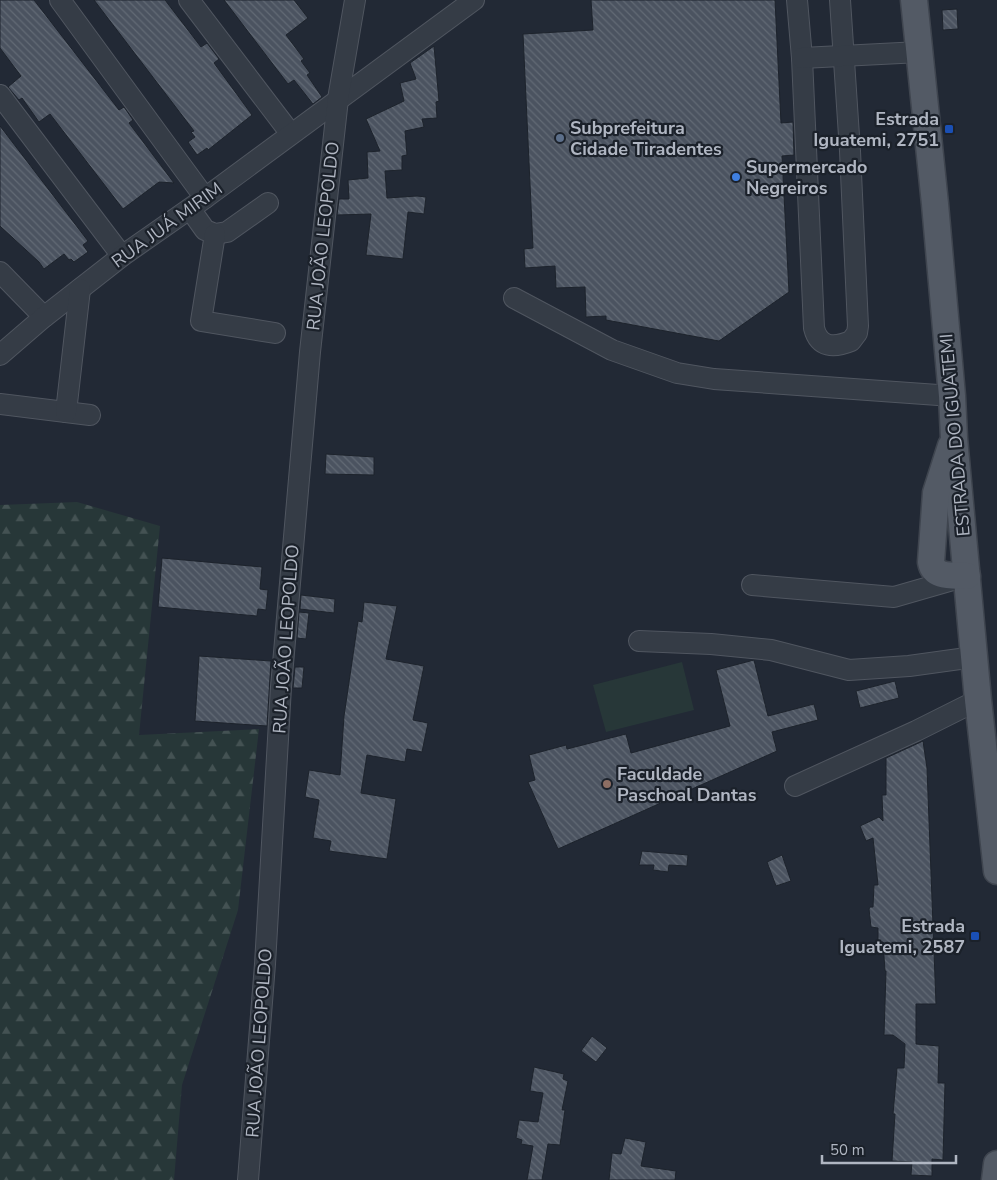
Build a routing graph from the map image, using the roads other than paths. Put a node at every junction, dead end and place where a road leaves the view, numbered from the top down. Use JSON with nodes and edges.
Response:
{"nodes":[{"id":1,"x":60,"y":0,"type":"edge"},
{"id":2,"x":189,"y":0,"type":"edge"},
{"id":3,"x":337,"y":0,"type":"edge"},
{"id":4,"x":474,"y":0,"type":"edge"},
{"id":5,"x":797,"y":0,"type":"edge"},
{"id":6,"x":840,"y":0,"type":"edge"},
{"id":7,"x":914,"y":0,"type":"edge"},
{"id":8,"x":353,"y":9,"type":"edge"},
{"id":9,"x":920,"y":52,"type":"junction"},
{"id":10,"x":845,"y":56,"type":"junction"},
{"id":11,"x":802,"y":58,"type":"junction"},
{"id":12,"x":0,"y":95,"type":"edge"},
{"id":13,"x":338,"y":99,"type":"junction"},
{"id":14,"x":291,"y":134,"type":"junction"},
{"id":15,"x":268,"y":203,"type":"dead end"},
{"id":16,"x":197,"y":204,"type":"junction"},
{"id":17,"x":215,"y":234,"type":"junction"},
{"id":18,"x":122,"y":256,"type":"junction"},
{"id":19,"x":0,"y":272,"type":"edge"},
{"id":20,"x":80,"y":289,"type":"junction"},
{"id":21,"x":514,"y":298,"type":"dead end"},
{"id":22,"x":44,"y":317,"type":"junction"},
{"id":23,"x":275,"y":333,"type":"dead end"},
{"id":24,"x":0,"y":355,"type":"edge"},
{"id":25,"x":952,"y":396,"type":"junction"},
{"id":26,"x":0,"y":404,"type":"edge"},
{"id":27,"x":66,"y":412,"type":"junction"},
{"id":28,"x":90,"y":415,"type":"dead end"},
{"id":29,"x":954,"y":438,"type":"junction"},
{"id":30,"x":967,"y":576,"type":"junction"},
{"id":31,"x":752,"y":585,"type":"dead end"},
{"id":32,"x":639,"y":641,"type":"dead end"},
{"id":33,"x":974,"y":657,"type":"junction"},
{"id":34,"x":978,"y":700,"type":"junction"},
{"id":35,"x":795,"y":786,"type":"dead end"},
{"id":36,"x":997,"y":871,"type":"edge"},
{"id":37,"x":997,"y":1164,"type":"edge"},
{"id":38,"x":248,"y":1180,"type":"edge"},
{"id":39,"x":995,"y":1180,"type":"edge"}],
"edges":[{"from":1,"to":16,"type":"street"},
{"from":2,"to":14,"type":"street"},
{"from":3,"to":8,"type":"street"},
{"from":4,"to":13,"type":"street","name":"RUA JUÁ MIRIM"},
{"from":5,"to":11,"type":"street"},
{"from":6,"to":10,"type":"street"},
{"from":7,"to":9,"type":"main road","name":"ESTRADA DO IGUATEMI"},
{"from":8,"to":13,"type":"street","name":"RUA JOÃO LEOPOLDO"},
{"from":9,"to":10,"type":"street"},
{"from":9,"to":25,"type":"main road","name":"ESTRADA DO IGUATEMI"},
{"from":10,"to":11,"type":"street"},
{"from":10,"to":11,"type":"street"},
{"from":12,"to":18,"type":"street"},
{"from":13,"to":14,"type":"street","name":"RUA JUÁ MIRIM"},
{"from":13,"to":38,"type":"street","name":"RUA JOÃO LEOPOLDO"},
{"from":14,"to":16,"type":"street","name":"RUA JUÁ MIRIM"},
{"from":15,"to":17,"type":"street"},
{"from":16,"to":17,"type":"street"},
{"from":16,"to":18,"type":"street","name":"RUA JUÁ MIRIM"},
{"from":17,"to":23,"type":"street"},
{"from":18,"to":20,"type":"street","name":"RUA JUÁ MIRIM"},
{"from":19,"to":22,"type":"street"},
{"from":20,"to":22,"type":"street","name":"RUA JUÁ MIRIM"},
{"from":20,"to":27,"type":"street"},
{"from":21,"to":25,"type":"street"},
{"from":22,"to":24,"type":"street","name":"RUA JUÁ MIRIM"},
{"from":25,"to":29,"type":"main road","name":"ESTRADA DO IGUATEMI"},
{"from":26,"to":27,"type":"street"},
{"from":27,"to":28,"type":"street"},
{"from":29,"to":30,"type":"main road","name":"ESTRADA DO IGUATEMI"},
{"from":29,"to":30,"type":"main road"},
{"from":30,"to":31,"type":"street"},
{"from":30,"to":33,"type":"main road","name":"ESTRADA DO IGUATEMI"},
{"from":32,"to":33,"type":"street"},
{"from":33,"to":34,"type":"main road","name":"ESTRADA DO IGUATEMI"},
{"from":34,"to":35,"type":"street"},
{"from":34,"to":36,"type":"main road","name":"ESTRADA DO IGUATEMI"},
{"from":37,"to":39,"type":"main road"}]}
